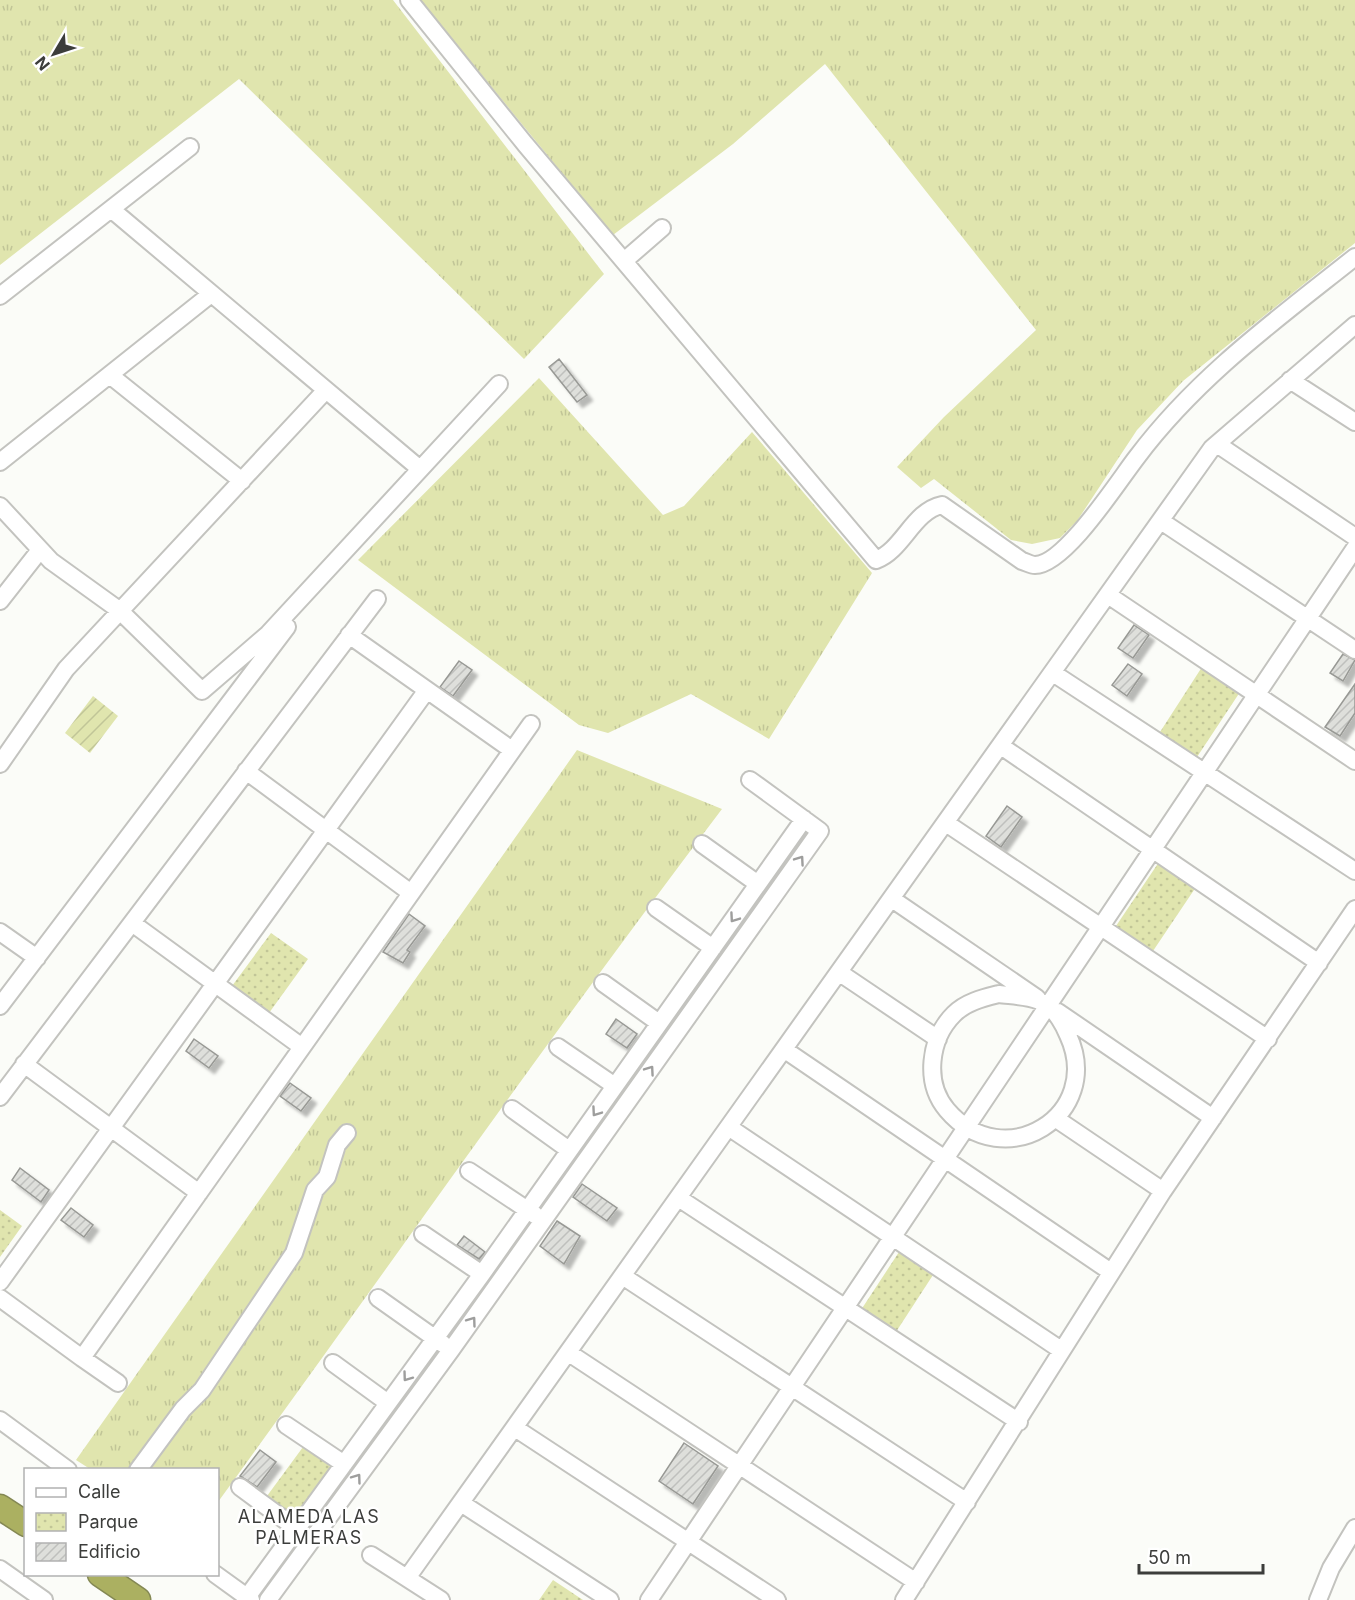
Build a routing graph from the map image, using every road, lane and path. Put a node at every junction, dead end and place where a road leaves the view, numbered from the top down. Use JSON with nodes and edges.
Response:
{"nodes":[{"id":1,"x":409,"y":0,"type":"edge"},
{"id":2,"x":190,"y":147,"type":"dead end"},
{"id":3,"x":111,"y":209,"type":"junction"},
{"id":4,"x":662,"y":228,"type":"dead end"},
{"id":5,"x":1355,"y":257,"type":"edge"},
{"id":6,"x":624,"y":261,"type":"junction"},
{"id":7,"x":211,"y":294,"type":"junction"},
{"id":8,"x":0,"y":296,"type":"edge"},
{"id":9,"x":1355,"y":325,"type":"edge"},
{"id":10,"x":111,"y":376,"type":"junction"},
{"id":11,"x":1290,"y":380,"type":"junction"},
{"id":12,"x":499,"y":384,"type":"dead end"},
{"id":13,"x":326,"y":390,"type":"junction"},
{"id":14,"x":1355,"y":422,"type":"edge"},
{"id":15,"x":1218,"y":444,"type":"junction"},
{"id":16,"x":0,"y":462,"type":"edge"},
{"id":17,"x":420,"y":469,"type":"junction"},
{"id":18,"x":242,"y":481,"type":"junction"},
{"id":19,"x":0,"y":506,"type":"edge"},
{"id":20,"x":1161,"y":521,"type":"junction"},
{"id":21,"x":1355,"y":537,"type":"edge"},
{"id":22,"x":1355,"y":548,"type":"edge"},
{"id":23,"x":40,"y":550,"type":"junction"},
{"id":24,"x":339,"y":557,"type":"junction"},
{"id":25,"x":1108,"y":595,"type":"junction"},
{"id":26,"x":377,"y":599,"type":"dead end"},
{"id":27,"x":0,"y":601,"type":"edge"},
{"id":28,"x":118,"y":610,"type":"junction"},
{"id":29,"x":1308,"y":618,"type":"junction"},
{"id":30,"x":349,"y":635,"type":"junction"},
{"id":31,"x":1355,"y":650,"type":"edge"},
{"id":32,"x":1053,"y":673,"type":"junction"},
{"id":33,"x":427,"y":690,"type":"junction"},
{"id":34,"x":1258,"y":696,"type":"junction"},
{"id":35,"x":531,"y":724,"type":"dead end"},
{"id":36,"x":1001,"y":746,"type":"junction"},
{"id":37,"x":512,"y":750,"type":"junction"},
{"id":38,"x":1355,"y":761,"type":"edge"},
{"id":39,"x":0,"y":764,"type":"edge"},
{"id":40,"x":246,"y":771,"type":"junction"},
{"id":41,"x":1206,"y":773,"type":"junction"},
{"id":42,"x":750,"y":780,"type":"dead end"},
{"id":43,"x":804,"y":819,"type":"junction"},
{"id":44,"x":946,"y":824,"type":"junction"},
{"id":45,"x":326,"y":830,"type":"junction"},
{"id":46,"x":702,"y":844,"type":"dead end"},
{"id":47,"x":1153,"y":850,"type":"junction"},
{"id":48,"x":1355,"y":871,"type":"edge"},
{"id":49,"x":758,"y":884,"type":"junction"},
{"id":50,"x":411,"y":893,"type":"junction"},
{"id":51,"x":892,"y":899,"type":"junction"},
{"id":52,"x":656,"y":908,"type":"dead end"},
{"id":53,"x":1355,"y":909,"type":"edge"},
{"id":54,"x":132,"y":922,"type":"junction"},
{"id":55,"x":1100,"y":927,"type":"junction"},
{"id":56,"x":0,"y":932,"type":"edge"},
{"id":57,"x":713,"y":948,"type":"junction"},
{"id":58,"x":36,"y":958,"type":"junction"},
{"id":59,"x":1319,"y":963,"type":"junction"},
{"id":60,"x":840,"y":973,"type":"junction"},
{"id":61,"x":603,"y":983,"type":"dead end"},
{"id":62,"x":215,"y":984,"type":"junction"},
{"id":63,"x":1047,"y":1005,"type":"junction"},
{"id":64,"x":0,"y":1006,"type":"edge"},
{"id":65,"x":659,"y":1023,"type":"junction"},
{"id":66,"x":938,"y":1038,"type":"junction"},
{"id":67,"x":1268,"y":1039,"type":"junction"},
{"id":68,"x":302,"y":1047,"type":"junction"},
{"id":69,"x":558,"y":1047,"type":"dead end"},
{"id":70,"x":785,"y":1050,"type":"junction"},
{"id":71,"x":24,"y":1064,"type":"junction"},
{"id":72,"x":615,"y":1086,"type":"junction"},
{"id":73,"x":0,"y":1096,"type":"edge"},
{"id":74,"x":512,"y":1109,"type":"dead end"},
{"id":75,"x":1055,"y":1118,"type":"junction"},
{"id":76,"x":1213,"y":1118,"type":"junction"},
{"id":77,"x":111,"y":1128,"type":"junction"},
{"id":78,"x":730,"y":1128,"type":"junction"},
{"id":79,"x":967,"y":1128,"type":"junction"},
{"id":80,"x":347,"y":1133,"type":"dead end"},
{"id":81,"x":569,"y":1150,"type":"junction"},
{"id":82,"x":946,"y":1160,"type":"junction"},
{"id":83,"x":469,"y":1171,"type":"dead end"},
{"id":84,"x":1163,"y":1191,"type":"junction"},
{"id":85,"x":199,"y":1193,"type":"junction"},
{"id":86,"x":680,"y":1199,"type":"junction"},
{"id":87,"x":527,"y":1210,"type":"junction"},
{"id":88,"x":543,"y":1221,"type":"junction"},
{"id":89,"x":423,"y":1233,"type":"dead end"},
{"id":90,"x":892,"y":1237,"type":"junction"},
{"id":91,"x":1111,"y":1272,"type":"junction"},
{"id":92,"x":482,"y":1274,"type":"junction"},
{"id":93,"x":624,"y":1277,"type":"junction"},
{"id":94,"x":0,"y":1281,"type":"edge"},
{"id":95,"x":0,"y":1298,"type":"edge"},
{"id":96,"x":378,"y":1298,"type":"dead end"},
{"id":97,"x":844,"y":1306,"type":"junction"},
{"id":98,"x":436,"y":1338,"type":"junction"},
{"id":99,"x":451,"y":1350,"type":"junction"},
{"id":100,"x":1061,"y":1350,"type":"junction"},
{"id":101,"x":569,"y":1353,"type":"junction"},
{"id":102,"x":82,"y":1358,"type":"junction"},
{"id":103,"x":333,"y":1363,"type":"dead end"},
{"id":104,"x":118,"y":1383,"type":"dead end"},
{"id":105,"x":791,"y":1386,"type":"junction"},
{"id":106,"x":388,"y":1403,"type":"junction"},
{"id":107,"x":0,"y":1420,"type":"edge"},
{"id":108,"x":1019,"y":1422,"type":"junction"},
{"id":109,"x":286,"y":1425,"type":"dead end"},
{"id":110,"x":515,"y":1428,"type":"junction"},
{"id":111,"x":344,"y":1464,"type":"junction"},
{"id":112,"x":738,"y":1465,"type":"junction"},
{"id":113,"x":65,"y":1468,"type":"edge"},
{"id":114,"x":139,"y":1468,"type":"edge"},
{"id":115,"x":240,"y":1488,"type":"dead end"},
{"id":116,"x":967,"y":1502,"type":"junction"},
{"id":117,"x":461,"y":1503,"type":"junction"},
{"id":118,"x":0,"y":1507,"type":"edge"},
{"id":119,"x":24,"y":1523,"type":"edge"},
{"id":120,"x":1355,"y":1528,"type":"edge"},
{"id":121,"x":297,"y":1529,"type":"junction"},
{"id":122,"x":688,"y":1541,"type":"junction"},
{"id":123,"x":372,"y":1555,"type":"dead end"},
{"id":124,"x":0,"y":1569,"type":"edge"},
{"id":125,"x":102,"y":1576,"type":"edge"},
{"id":126,"x":216,"y":1576,"type":"edge"},
{"id":127,"x":407,"y":1578,"type":"junction"},
{"id":128,"x":915,"y":1582,"type":"junction"},
{"id":129,"x":248,"y":1599,"type":"edge"},
{"id":130,"x":44,"y":1600,"type":"edge"},
{"id":131,"x":138,"y":1600,"type":"edge"},
{"id":132,"x":268,"y":1600,"type":"edge"},
{"id":133,"x":441,"y":1600,"type":"edge"},
{"id":134,"x":610,"y":1600,"type":"edge"},
{"id":135,"x":649,"y":1600,"type":"edge"},
{"id":136,"x":777,"y":1600,"type":"edge"},
{"id":137,"x":904,"y":1600,"type":"edge"},
{"id":138,"x":1318,"y":1600,"type":"edge"}],
"edges":[{"from":1,"to":6,"type":"street"},
{"from":2,"to":3,"type":"street"},
{"from":3,"to":7,"type":"street"},
{"from":3,"to":8,"type":"street"},
{"from":4,"to":6,"type":"street"},
{"from":5,"to":6,"type":"street"},
{"from":7,"to":10,"type":"street"},
{"from":7,"to":13,"type":"street"},
{"from":9,"to":11,"type":"street"},
{"from":10,"to":16,"type":"street"},
{"from":10,"to":18,"type":"street"},
{"from":11,"to":14,"type":"street"},
{"from":11,"to":15,"type":"street"},
{"from":12,"to":17,"type":"street"},
{"from":13,"to":17,"type":"street"},
{"from":13,"to":18,"type":"street"},
{"from":15,"to":20,"type":"street"},
{"from":15,"to":21,"type":"street"},
{"from":17,"to":24,"type":"street"},
{"from":18,"to":28,"type":"street"},
{"from":19,"to":23,"type":"street"},
{"from":20,"to":25,"type":"street"},
{"from":20,"to":29,"type":"street"},
{"from":22,"to":29,"type":"street"},
{"from":23,"to":27,"type":"street"},
{"from":23,"to":28,"type":"street"},
{"from":24,"to":28,"type":"street"},
{"from":24,"to":58,"type":"street"},
{"from":25,"to":32,"type":"street"},
{"from":25,"to":34,"type":"street"},
{"from":26,"to":30,"type":"street"},
{"from":28,"to":39,"type":"street"},
{"from":29,"to":31,"type":"street"},
{"from":29,"to":34,"type":"street"},
{"from":30,"to":33,"type":"street"},
{"from":30,"to":40,"type":"street"},
{"from":32,"to":36,"type":"street"},
{"from":32,"to":41,"type":"street"},
{"from":33,"to":37,"type":"street"},
{"from":33,"to":45,"type":"street"},
{"from":34,"to":38,"type":"street"},
{"from":34,"to":41,"type":"street"},
{"from":35,"to":37,"type":"street"},
{"from":36,"to":44,"type":"street"},
{"from":36,"to":47,"type":"street"},
{"from":37,"to":50,"type":"street"},
{"from":40,"to":45,"type":"street"},
{"from":40,"to":54,"type":"street"},
{"from":41,"to":47,"type":"street"},
{"from":41,"to":48,"type":"street"},
{"from":42,"to":43,"type":"street"},
{"from":43,"to":49,"type":"street"},
{"from":88,"to":43,"type":"street","one_way":true},
{"from":44,"to":51,"type":"street"},
{"from":44,"to":55,"type":"street"},
{"from":45,"to":50,"type":"street"},
{"from":45,"to":62,"type":"street"},
{"from":46,"to":49,"type":"street"},
{"from":47,"to":55,"type":"street"},
{"from":47,"to":59,"type":"street"},
{"from":49,"to":57,"type":"street","one_way":true},
{"from":50,"to":68,"type":"street"},
{"from":51,"to":60,"type":"street"},
{"from":51,"to":63,"type":"street"},
{"from":52,"to":57,"type":"street"},
{"from":53,"to":59,"type":"street"},
{"from":54,"to":62,"type":"street"},
{"from":54,"to":71,"type":"street"},
{"from":55,"to":63,"type":"street"},
{"from":55,"to":67,"type":"street"},
{"from":56,"to":58,"type":"street"},
{"from":57,"to":65,"type":"street"},
{"from":58,"to":64,"type":"street"},
{"from":59,"to":67,"type":"street"},
{"from":60,"to":66,"type":"street"},
{"from":60,"to":70,"type":"street"},
{"from":61,"to":65,"type":"street"},
{"from":62,"to":68,"type":"street"},
{"from":62,"to":77,"type":"street"},
{"from":63,"to":66,"type":"street"},
{"from":63,"to":75,"type":"street"},
{"from":63,"to":76,"type":"street"},
{"from":63,"to":79,"type":"street"},
{"from":65,"to":72,"type":"street"},
{"from":66,"to":79,"type":"street"},
{"from":67,"to":76,"type":"street"},
{"from":68,"to":85,"type":"street"},
{"from":69,"to":72,"type":"street"},
{"from":70,"to":78,"type":"street"},
{"from":70,"to":82,"type":"street"},
{"from":71,"to":73,"type":"street"},
{"from":71,"to":77,"type":"street"},
{"from":72,"to":81,"type":"street","one_way":true},
{"from":74,"to":81,"type":"street"},
{"from":75,"to":79,"type":"street"},
{"from":75,"to":84,"type":"street"},
{"from":76,"to":84,"type":"street"},
{"from":77,"to":85,"type":"street"},
{"from":77,"to":94,"type":"street"},
{"from":78,"to":86,"type":"street"},
{"from":78,"to":90,"type":"street"},
{"from":79,"to":82,"type":"street"},
{"from":80,"to":114,"type":"street"},
{"from":81,"to":87,"type":"street"},
{"from":82,"to":90,"type":"street"},
{"from":82,"to":91,"type":"street"},
{"from":83,"to":87,"type":"street"},
{"from":84,"to":91,"type":"street"},
{"from":85,"to":102,"type":"street"},
{"from":86,"to":93,"type":"street"},
{"from":86,"to":97,"type":"street"},
{"from":87,"to":88,"type":"street"},
{"from":87,"to":92,"type":"street"},
{"from":99,"to":88,"type":"street","one_way":true},
{"from":89,"to":92,"type":"street"},
{"from":90,"to":97,"type":"street"},
{"from":90,"to":100,"type":"street"},
{"from":91,"to":100,"type":"street"},
{"from":92,"to":98,"type":"street"},
{"from":93,"to":101,"type":"street"},
{"from":93,"to":105,"type":"street"},
{"from":95,"to":102,"type":"street"},
{"from":96,"to":98,"type":"street"},
{"from":97,"to":105,"type":"street"},
{"from":97,"to":108,"type":"street"},
{"from":98,"to":99,"type":"street"},
{"from":98,"to":106,"type":"street","one_way":true},
{"from":132,"to":99,"type":"street","one_way":true},
{"from":100,"to":108,"type":"street"},
{"from":101,"to":110,"type":"street"},
{"from":101,"to":112,"type":"street"},
{"from":102,"to":104,"type":"street"},
{"from":103,"to":106,"type":"street"},
{"from":105,"to":112,"type":"street"},
{"from":105,"to":116,"type":"street"},
{"from":106,"to":111,"type":"street"},
{"from":107,"to":113,"type":"street"},
{"from":108,"to":116,"type":"street"},
{"from":109,"to":111,"type":"street"},
{"from":110,"to":117,"type":"street"},
{"from":110,"to":122,"type":"street"},
{"from":111,"to":121,"type":"street"},
{"from":112,"to":122,"type":"street"},
{"from":112,"to":128,"type":"street"},
{"from":115,"to":121,"type":"street"},
{"from":116,"to":128,"type":"street"},
{"from":117,"to":127,"type":"street"},
{"from":117,"to":134,"type":"street"},
{"from":118,"to":119,"type":"highway"},
{"from":120,"to":138,"type":"street"},
{"from":121,"to":129,"type":"street"},
{"from":122,"to":135,"type":"street"},
{"from":122,"to":136,"type":"street"},
{"from":123,"to":127,"type":"street"},
{"from":124,"to":130,"type":"street"},
{"from":125,"to":131,"type":"highway"},
{"from":126,"to":129,"type":"street"},
{"from":127,"to":133,"type":"street"},
{"from":128,"to":137,"type":"street"}]}
